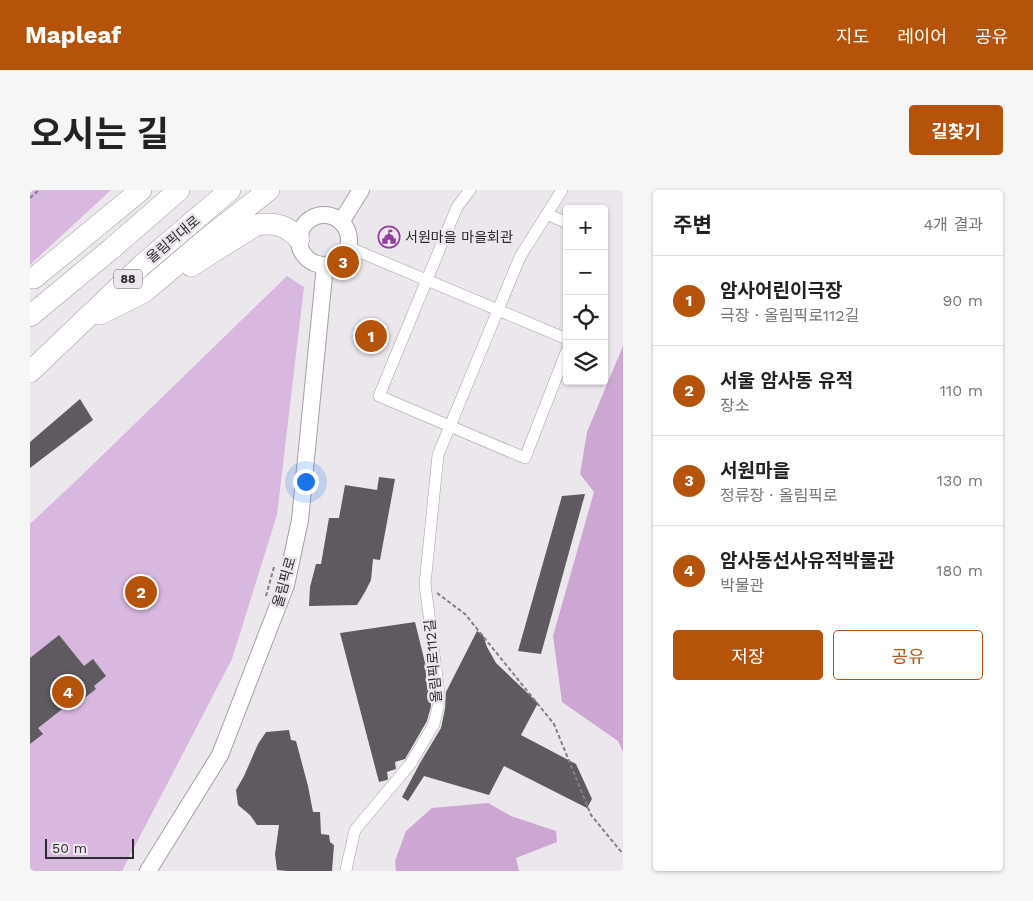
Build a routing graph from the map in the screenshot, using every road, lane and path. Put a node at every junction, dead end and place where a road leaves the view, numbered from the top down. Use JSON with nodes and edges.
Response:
{"nodes":[{"id":1,"x":39,"y":190,"type":"edge"},
{"id":2,"x":120,"y":190,"type":"edge"},
{"id":3,"x":141,"y":190,"type":"edge"},
{"id":4,"x":179,"y":190,"type":"edge"},
{"id":5,"x":230,"y":190,"type":"edge"},
{"id":6,"x":269,"y":190,"type":"edge"},
{"id":7,"x":361,"y":190,"type":"edge"},
{"id":8,"x":470,"y":190,"type":"edge"},
{"id":9,"x":562,"y":190,"type":"edge"},
{"id":10,"x":30,"y":198,"type":"edge"},
{"id":11,"x":548,"y":214,"type":"junction"},
{"id":12,"x":563,"y":221,"type":"edge"},
{"id":13,"x":341,"y":222,"type":"junction"},
{"id":14,"x":299,"y":240,"type":"junction"},
{"id":15,"x":350,"y":248,"type":"junction"},
{"id":16,"x":325,"y":264,"type":"junction"},
{"id":17,"x":32,"y":279,"type":"edge"},
{"id":18,"x":427,"y":281,"type":"junction"},
{"id":19,"x":323,"y":282,"type":"junction"},
{"id":20,"x":144,"y":292,"type":"junction"},
{"id":21,"x":498,"y":310,"type":"junction"},
{"id":22,"x":30,"y":316,"type":"edge"},
{"id":23,"x":82,"y":322,"type":"junction"},
{"id":24,"x":563,"y":337,"type":"edge"},
{"id":25,"x":563,"y":360,"type":"edge"},
{"id":26,"x":30,"y":372,"type":"edge"},
{"id":27,"x":450,"y":426,"type":"junction"},
{"id":28,"x":274,"y":568,"type":"dead end"},
{"id":29,"x":425,"y":584,"type":"junction"},
{"id":30,"x":266,"y":596,"type":"dead end"},
{"id":31,"x":623,"y":854,"type":"edge"},
{"id":32,"x":148,"y":871,"type":"edge"},
{"id":33,"x":346,"y":871,"type":"edge"}],
"edges":[{"from":1,"to":10,"type":"path"},
{"from":2,"to":17,"type":"highway"},
{"from":3,"to":17,"type":"highway"},
{"from":4,"to":22,"type":"highway","number":"88"},
{"from":5,"to":23,"type":"highway","name":"올림픽대로","number":"88"},
{"from":6,"to":20,"type":"highway"},
{"from":7,"to":13,"type":"main road"},
{"from":8,"to":18,"type":"street"},
{"from":9,"to":11,"type":"street","name":"올림픽로112길"},
{"from":11,"to":12,"type":"street"},
{"from":11,"to":21,"type":"street","name":"올림픽로112길"},
{"from":13,"to":14,"type":"main road"},
{"from":13,"to":15,"type":"main road"},
{"from":14,"to":16,"type":"main road"},
{"from":14,"to":20,"type":"highway"},
{"from":15,"to":16,"type":"main road"},
{"from":15,"to":18,"type":"street"},
{"from":15,"to":19,"type":"path"},
{"from":16,"to":19,"type":"main road","name":"올림픽로"},
{"from":18,"to":21,"type":"street"},
{"from":18,"to":27,"type":"street"},
{"from":19,"to":32,"type":"main road","name":"올림픽로"},
{"from":20,"to":23,"type":"highway"},
{"from":21,"to":24,"type":"street"},
{"from":21,"to":27,"type":"street","name":"올림픽로112길"},
{"from":23,"to":26,"type":"highway","name":"올림픽대로","number":"88"},
{"from":25,"to":27,"type":"street"},
{"from":27,"to":29,"type":"street","name":"올림픽로112길"},
{"from":28,"to":30,"type":"path"},
{"from":29,"to":31,"type":"path"},
{"from":29,"to":33,"type":"street","name":"올림픽로112길"}]}
